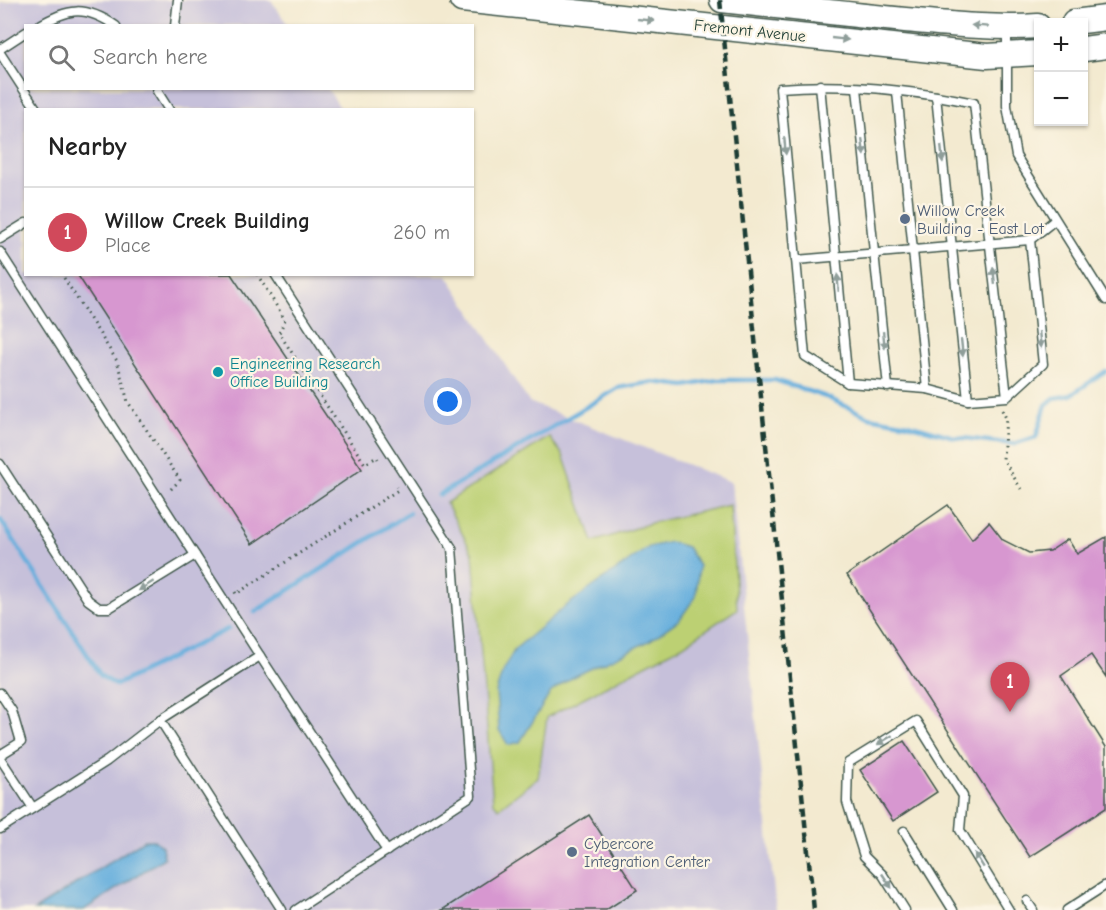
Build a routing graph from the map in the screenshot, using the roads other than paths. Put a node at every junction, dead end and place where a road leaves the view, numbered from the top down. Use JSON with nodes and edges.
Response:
{"nodes":[{"id":1,"x":178,"y":0,"type":"edge"},
{"id":2,"x":462,"y":0,"type":"edge"},
{"id":3,"x":722,"y":0,"type":"edge"},
{"id":4,"x":1106,"y":18,"type":"edge"},
{"id":5,"x":1088,"y":20,"type":"edge"},
{"id":6,"x":42,"y":24,"type":"edge"},
{"id":7,"x":112,"y":24,"type":"edge"},
{"id":8,"x":175,"y":24,"type":"edge"},
{"id":9,"x":1034,"y":26,"type":"edge"},
{"id":10,"x":1007,"y":28,"type":"junction"},
{"id":11,"x":24,"y":33,"type":"edge"},
{"id":12,"x":1106,"y":46,"type":"edge"},
{"id":13,"x":1088,"y":48,"type":"edge"},
{"id":14,"x":0,"y":51,"type":"edge"},
{"id":15,"x":1034,"y":53,"type":"edge"},
{"id":16,"x":1008,"y":55,"type":"junction"},
{"id":17,"x":820,"y":85,"type":"junction"},
{"id":18,"x":857,"y":88,"type":"junction"},
{"id":19,"x":24,"y":89,"type":"edge"},
{"id":20,"x":24,"y":90,"type":"edge"},
{"id":21,"x":158,"y":90,"type":"edge"},
{"id":22,"x":897,"y":92,"type":"junction"},
{"id":23,"x":936,"y":96,"type":"junction"},
{"id":24,"x":36,"y":108,"type":"edge"},
{"id":25,"x":168,"y":108,"type":"edge"},
{"id":26,"x":1055,"y":220,"type":"junction"},
{"id":27,"x":24,"y":224,"type":"edge"},
{"id":28,"x":0,"y":239,"type":"edge"},
{"id":29,"x":1030,"y":240,"type":"junction"},
{"id":30,"x":990,"y":244,"type":"junction"},
{"id":31,"x":952,"y":247,"type":"junction"},
{"id":32,"x":913,"y":250,"type":"junction"},
{"id":33,"x":0,"y":252,"type":"edge"},
{"id":34,"x":874,"y":254,"type":"junction"},
{"id":35,"x":836,"y":257,"type":"junction"},
{"id":36,"x":796,"y":260,"type":"junction"},
{"id":37,"x":276,"y":276,"type":"edge"},
{"id":38,"x":1106,"y":300,"type":"edge"},
{"id":39,"x":848,"y":383,"type":"junction"},
{"id":40,"x":888,"y":387,"type":"junction"},
{"id":41,"x":927,"y":390,"type":"junction"},
{"id":42,"x":1007,"y":397,"type":"junction"},
{"id":43,"x":968,"y":400,"type":"junction"},
{"id":44,"x":0,"y":464,"type":"edge"},
{"id":45,"x":195,"y":555,"type":"junction"},
{"id":46,"x":260,"y":656,"type":"junction"},
{"id":47,"x":0,"y":693,"type":"edge"},
{"id":48,"x":160,"y":720,"type":"junction"},
{"id":49,"x":0,"y":756,"type":"edge"},
{"id":50,"x":33,"y":808,"type":"junction"},
{"id":51,"x":0,"y":829,"type":"edge"},
{"id":52,"x":904,"y":831,"type":"dead end"},
{"id":53,"x":387,"y":851,"type":"junction"},
{"id":54,"x":1106,"y":885,"type":"edge"},
{"id":55,"x":1027,"y":901,"type":"dead end"},
{"id":56,"x":282,"y":910,"type":"edge"},
{"id":57,"x":296,"y":910,"type":"edge"},
{"id":58,"x":905,"y":910,"type":"edge"},
{"id":59,"x":953,"y":910,"type":"edge"},
{"id":60,"x":1009,"y":910,"type":"edge"},
{"id":61,"x":1033,"y":910,"type":"edge"},
{"id":62,"x":1067,"y":910,"type":"edge"}],
"edges":[{"from":1,"to":8,"type":"lane"},
{"from":2,"to":16,"type":"street","name":"Fremont Avenue","one_way":true},
{"from":10,"to":3,"type":"street","name":"Fremont Avenue","one_way":true},
{"from":4,"to":5,"type":"street"},
{"from":6,"to":7,"type":"lane"},
{"from":9,"to":10,"type":"street","name":"Fremont Avenue"},
{"from":10,"to":16,"type":"lane"},
{"from":11,"to":14,"type":"lane"},
{"from":12,"to":13,"type":"street"},
{"from":14,"to":19,"type":"lane"},
{"from":15,"to":16,"type":"street","name":"Fremont Avenue"},
{"from":16,"to":26,"type":"lane"},
{"from":17,"to":18,"type":"lane"},
{"from":17,"to":35,"type":"lane"},
{"from":17,"to":36,"type":"lane","one_way":true},
{"from":18,"to":22,"type":"lane"},
{"from":18,"to":34,"type":"lane","one_way":true},
{"from":20,"to":24,"type":"lane"},
{"from":21,"to":25,"type":"lane"},
{"from":22,"to":23,"type":"lane"},
{"from":22,"to":32,"type":"lane"},
{"from":23,"to":30,"type":"lane"},
{"from":23,"to":31,"type":"lane","one_way":true},
{"from":26,"to":29,"type":"lane"},
{"from":26,"to":38,"type":"lane"},
{"from":27,"to":28,"type":"lane"},
{"from":29,"to":30,"type":"lane"},
{"from":29,"to":42,"type":"lane","one_way":true},
{"from":30,"to":31,"type":"lane"},
{"from":42,"to":30,"type":"lane","one_way":true},
{"from":31,"to":32,"type":"lane"},
{"from":31,"to":43,"type":"lane","one_way":true},
{"from":32,"to":34,"type":"lane"},
{"from":32,"to":41,"type":"lane"},
{"from":33,"to":45,"type":"lane"},
{"from":34,"to":35,"type":"lane"},
{"from":34,"to":40,"type":"lane","one_way":true},
{"from":35,"to":36,"type":"lane"},
{"from":39,"to":35,"type":"lane","one_way":true},
{"from":36,"to":39,"type":"lane"},
{"from":37,"to":53,"type":"lane"},
{"from":39,"to":40,"type":"lane"},
{"from":40,"to":41,"type":"lane"},
{"from":41,"to":43,"type":"lane"},
{"from":42,"to":43,"type":"lane"},
{"from":45,"to":44,"type":"lane","one_way":true},
{"from":45,"to":46,"type":"lane"},
{"from":46,"to":48,"type":"lane"},
{"from":46,"to":53,"type":"lane"},
{"from":47,"to":49,"type":"lane"},
{"from":48,"to":50,"type":"lane"},
{"from":48,"to":56,"type":"lane"},
{"from":49,"to":50,"type":"lane"},
{"from":50,"to":51,"type":"lane"},
{"from":52,"to":59,"type":"lane"},
{"from":53,"to":57,"type":"lane"},
{"from":54,"to":62,"type":"lane"},
{"from":55,"to":61,"type":"lane"},
{"from":60,"to":58,"type":"lane","one_way":true}]}
